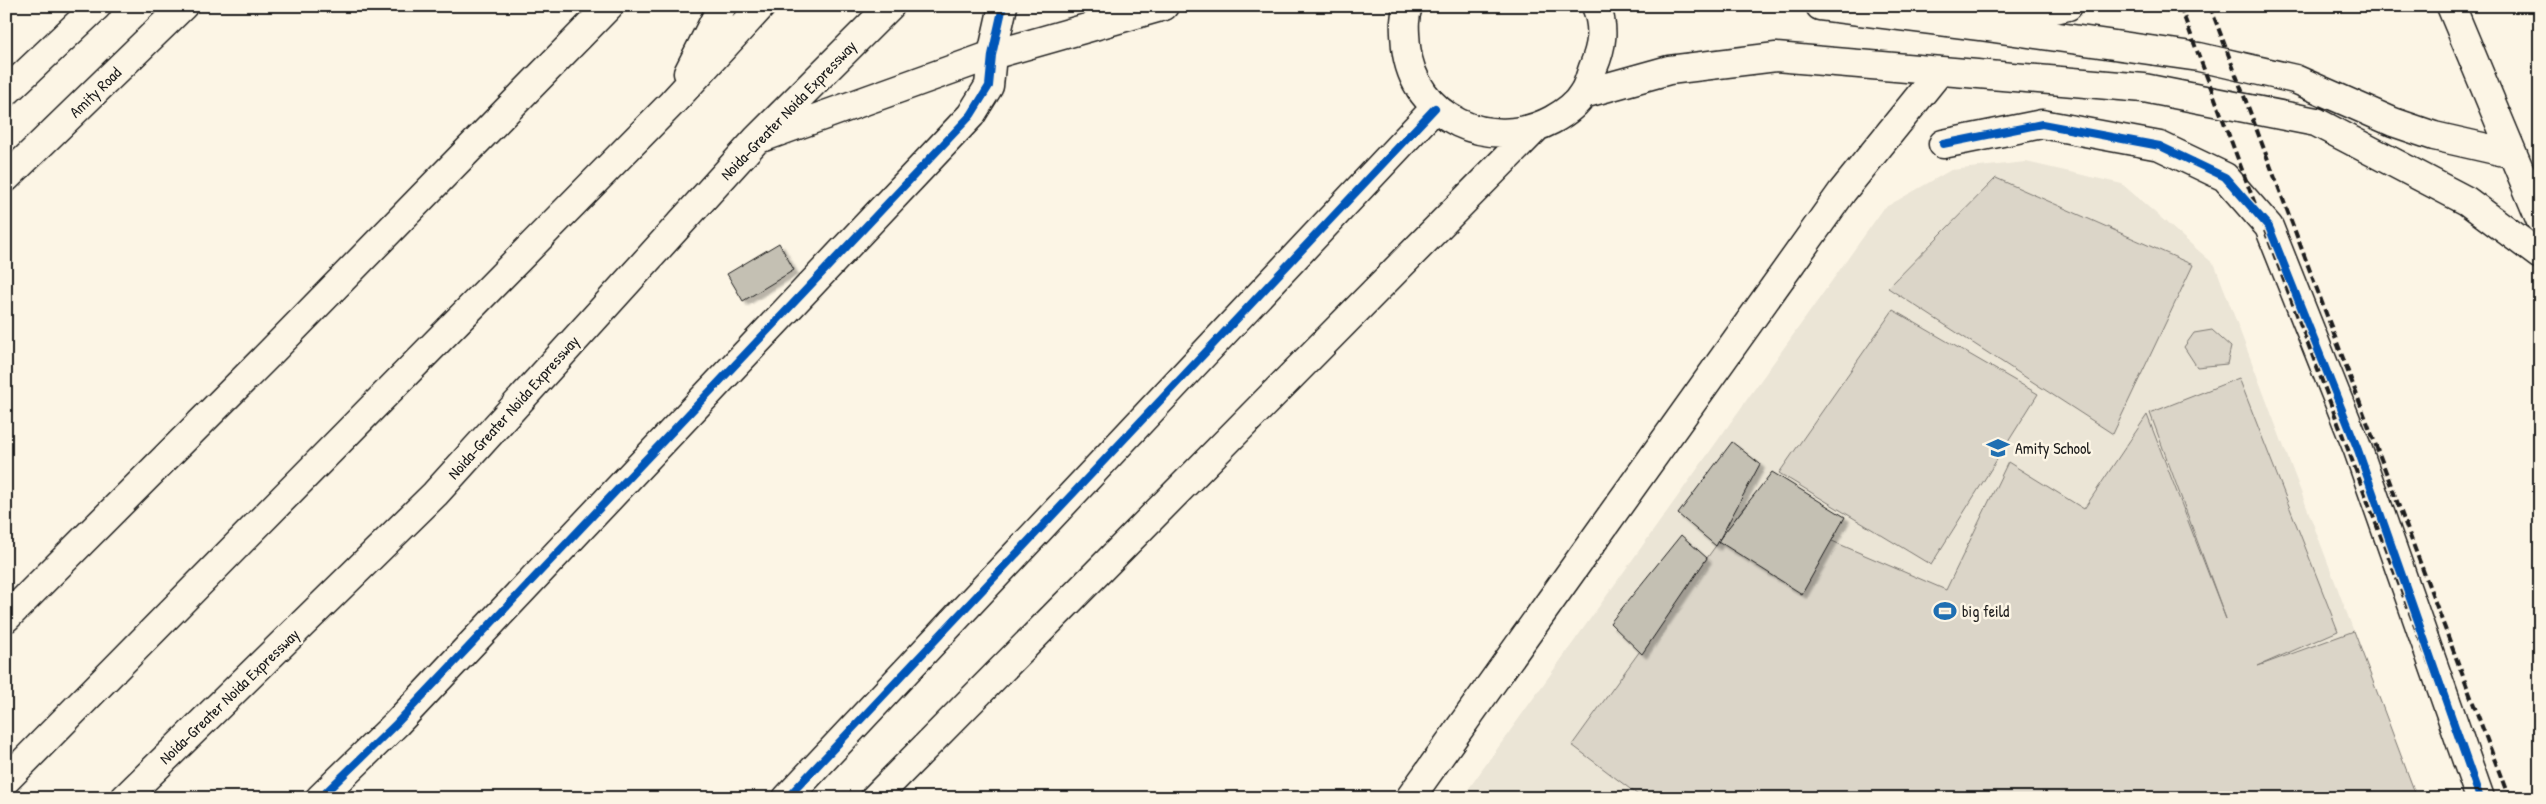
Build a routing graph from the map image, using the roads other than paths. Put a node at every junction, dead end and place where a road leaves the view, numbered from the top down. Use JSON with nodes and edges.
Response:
{"nodes":[{"id":1,"x":97,"y":6,"type":"edge"},
{"id":2,"x":183,"y":6,"type":"edge"},
{"id":3,"x":609,"y":6,"type":"edge"},
{"id":4,"x":722,"y":6,"type":"edge"},
{"id":5,"x":761,"y":6,"type":"edge"},
{"id":6,"x":890,"y":6,"type":"edge"},
{"id":7,"x":1003,"y":6,"type":"edge"},
{"id":8,"x":1164,"y":6,"type":"edge"},
{"id":9,"x":1408,"y":6,"type":"edge"},
{"id":10,"x":1596,"y":6,"type":"edge"},
{"id":11,"x":1820,"y":6,"type":"edge"},
{"id":12,"x":2068,"y":6,"type":"edge"},
{"id":13,"x":2452,"y":6,"type":"edge"},
{"id":14,"x":1133,"y":11,"type":"edge"},
{"id":15,"x":1980,"y":26,"type":"junction"},
{"id":16,"x":992,"y":55,"type":"junction"},
{"id":17,"x":1939,"y":72,"type":"junction"},
{"id":18,"x":6,"y":92,"type":"edge"},
{"id":19,"x":1583,"y":94,"type":"junction"},
{"id":20,"x":672,"y":103,"type":"junction"},
{"id":21,"x":1435,"y":108,"type":"junction"},
{"id":22,"x":1535,"y":129,"type":"junction"},
{"id":23,"x":757,"y":139,"type":"junction"},
{"id":24,"x":1943,"y":144,"type":"dead end"},
{"id":25,"x":2513,"y":154,"type":"junction"},
{"id":26,"x":6,"y":178,"type":"edge"},
{"id":27,"x":2540,"y":219,"type":"edge"},
{"id":28,"x":2540,"y":255,"type":"edge"},
{"id":29,"x":6,"y":618,"type":"edge"},
{"id":30,"x":6,"y":780,"type":"edge"},
{"id":31,"x":125,"y":798,"type":"edge"},
{"id":32,"x":320,"y":798,"type":"edge"},
{"id":33,"x":787,"y":798,"type":"edge"},
{"id":34,"x":875,"y":798,"type":"edge"},
{"id":35,"x":1410,"y":798,"type":"edge"},
{"id":36,"x":2480,"y":798,"type":"edge"}],
"edges":[{"from":1,"to":18,"type":"main road"},
{"from":2,"to":26,"type":"main road","name":"Amity Road"},
{"from":3,"to":29,"type":"main road"},
{"from":4,"to":20,"type":"main road"},
{"from":5,"to":20,"type":"main road"},
{"from":6,"to":23,"type":"main road","name":"Noida-Greater Noida Expressway"},
{"from":7,"to":16,"type":"main road"},
{"from":8,"to":14,"type":"main road"},
{"from":9,"to":21,"type":"main road"},
{"from":10,"to":19,"type":"main road"},
{"from":11,"to":15,"type":"main road"},
{"from":12,"to":15,"type":"main road"},
{"from":13,"to":25,"type":"main road"},
{"from":14,"to":16,"type":"main road"},
{"from":15,"to":25,"type":"main road"},
{"from":16,"to":23,"type":"main road"},
{"from":16,"to":32,"type":"main road"},
{"from":17,"to":19,"type":"main road"},
{"from":17,"to":28,"type":"main road"},
{"from":17,"to":35,"type":"main road"},
{"from":19,"to":22,"type":"main road"},
{"from":20,"to":30,"type":"main road"},
{"from":21,"to":22,"type":"main road"},
{"from":21,"to":33,"type":"main road"},
{"from":22,"to":34,"type":"main road"},
{"from":23,"to":31,"type":"main road","name":"Noida-Greater Noida Expressway"},
{"from":24,"to":36,"type":"main road"},
{"from":25,"to":27,"type":"main road"}]}
